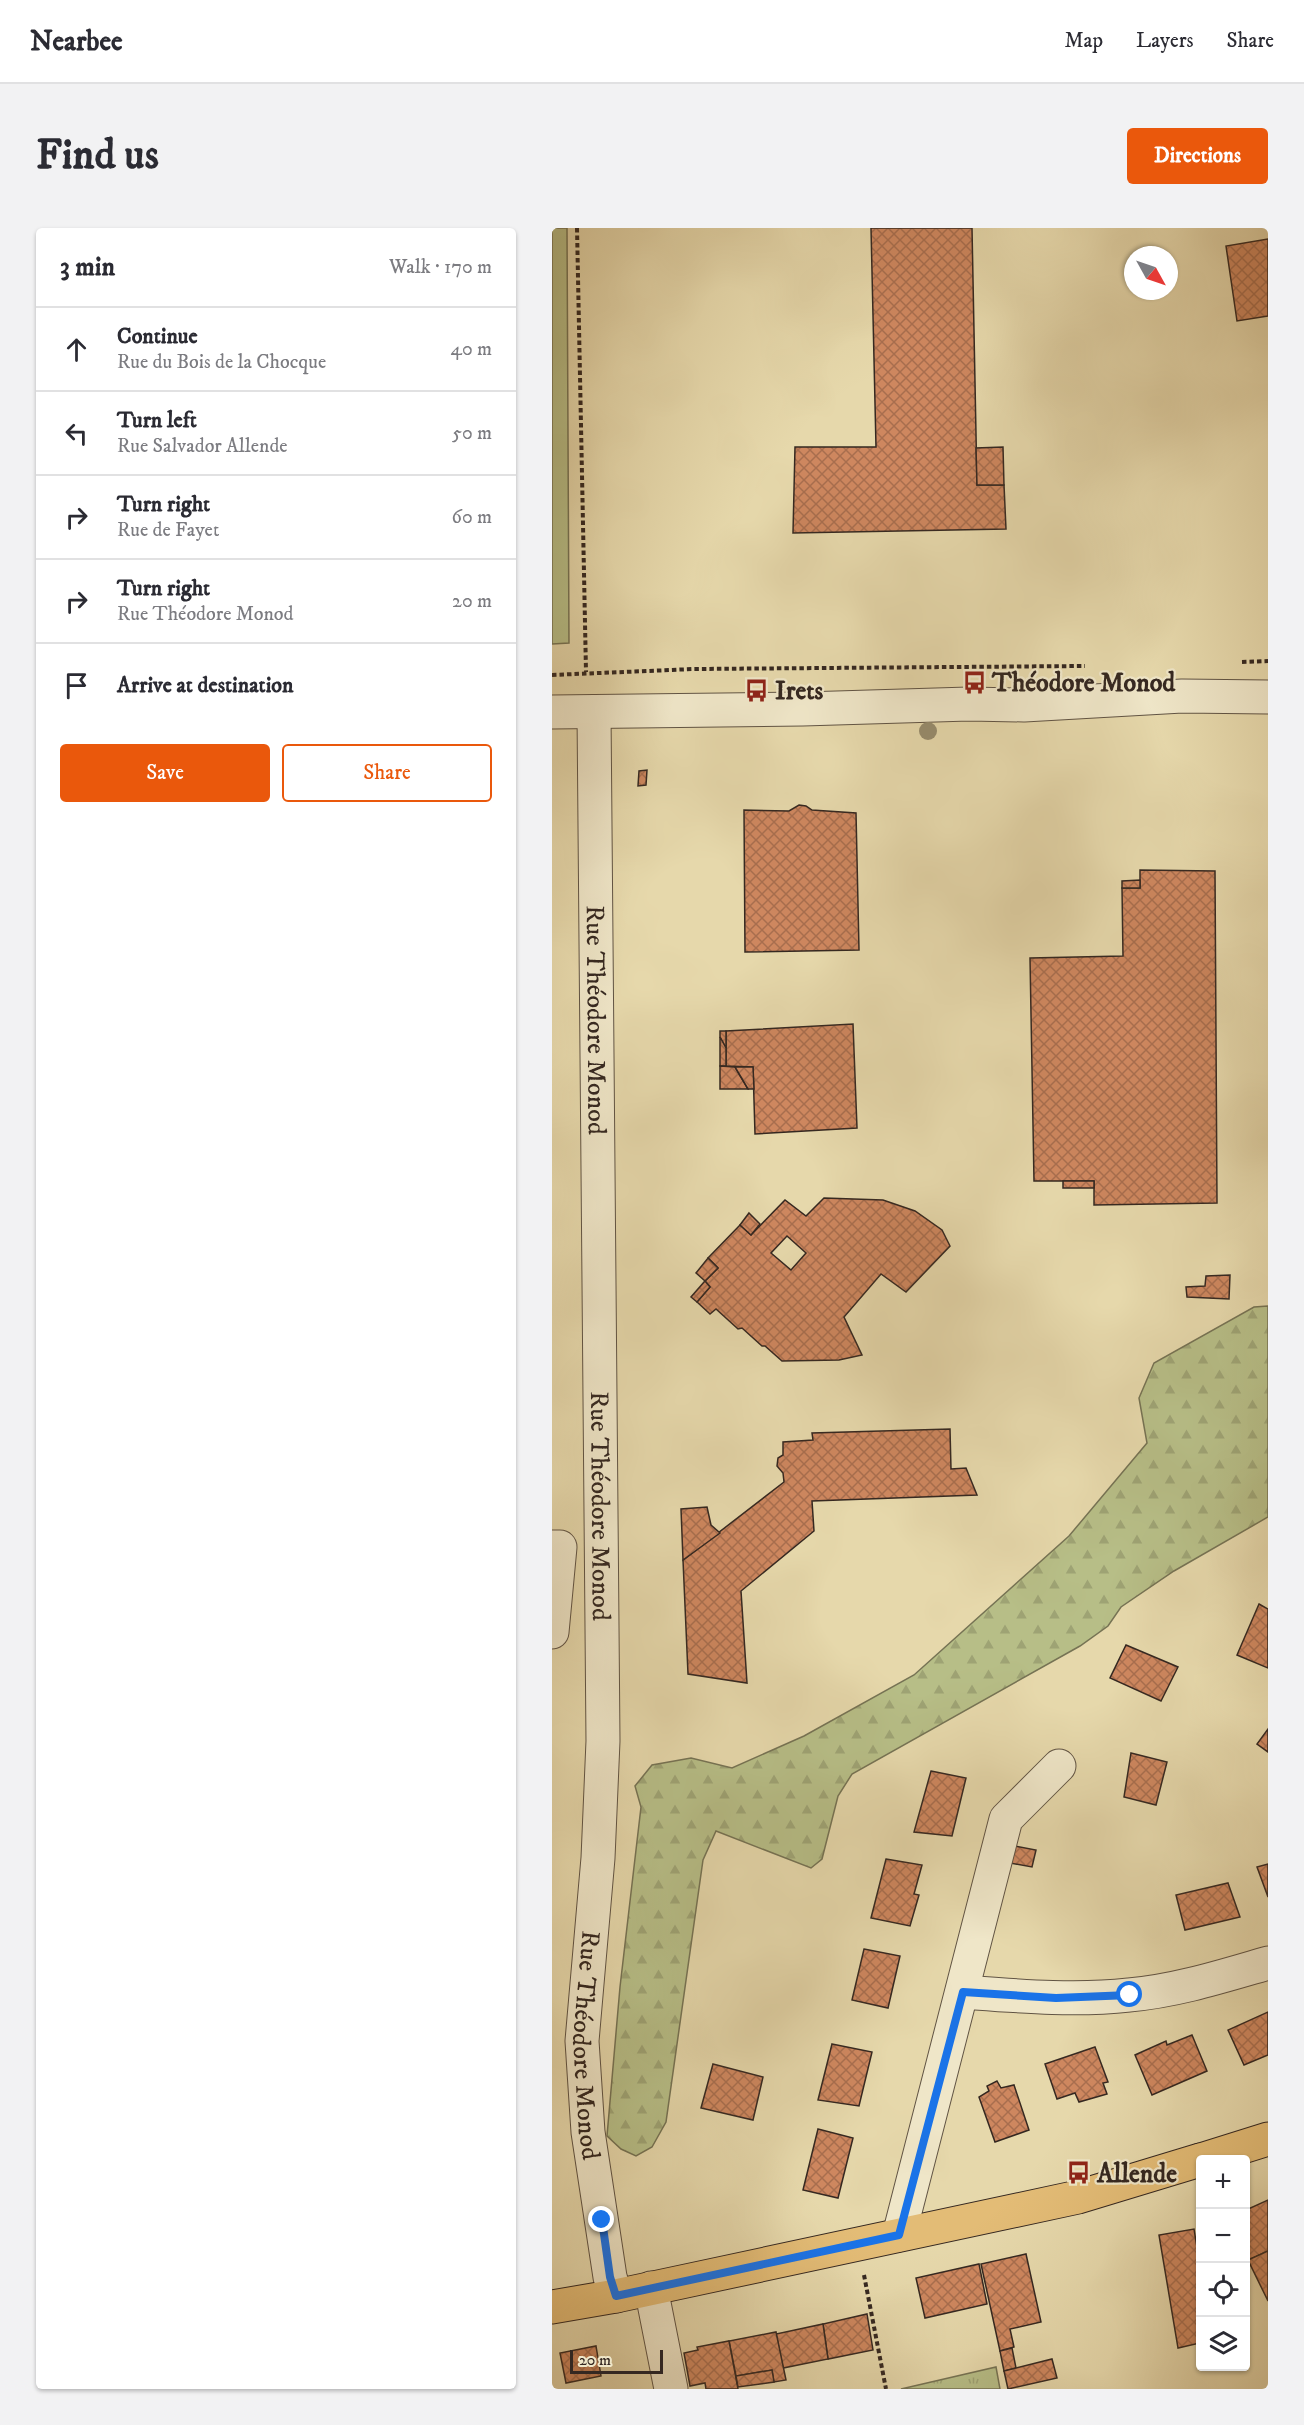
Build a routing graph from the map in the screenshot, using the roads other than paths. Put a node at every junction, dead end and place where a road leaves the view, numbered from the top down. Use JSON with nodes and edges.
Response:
{"nodes":[{"id":1,"x":1268,"y":697,"type":"edge"},
{"id":2,"x":552,"y":712,"type":"edge"},
{"id":3,"x":594,"y":712,"type":"junction"},
{"id":4,"x":552,"y":1547,"type":"edge"},
{"id":5,"x":552,"y":1632,"type":"edge"},
{"id":6,"x":1059,"y":1766,"type":"dead end"},
{"id":7,"x":1268,"y":1964,"type":"edge"},
{"id":8,"x":963,"y":1992,"type":"junction"},
{"id":9,"x":1268,"y":2139,"type":"edge"},
{"id":10,"x":1217,"y":2155,"type":"edge"},
{"id":11,"x":1196,"y":2162,"type":"edge"},
{"id":12,"x":899,"y":2235,"type":"junction"},
{"id":13,"x":651,"y":2288,"type":"junction"},
{"id":14,"x":616,"y":2296,"type":"junction"},
{"id":15,"x":552,"y":2307,"type":"edge"},
{"id":16,"x":671,"y":2389,"type":"edge"}],
"edges":[{"from":1,"to":3,"type":"street"},
{"from":2,"to":3,"type":"street"},
{"from":3,"to":14,"type":"street","name":"Rue Théodore Monod"},
{"from":4,"to":5,"type":"street"},
{"from":6,"to":8,"type":"street"},
{"from":7,"to":8,"type":"street"},
{"from":8,"to":12,"type":"street"},
{"from":9,"to":10,"type":"main road"},
{"from":11,"to":12,"type":"main road"},
{"from":12,"to":13,"type":"main road"},
{"from":13,"to":14,"type":"main road"},
{"from":13,"to":16,"type":"street"},
{"from":14,"to":15,"type":"main road"}]}
